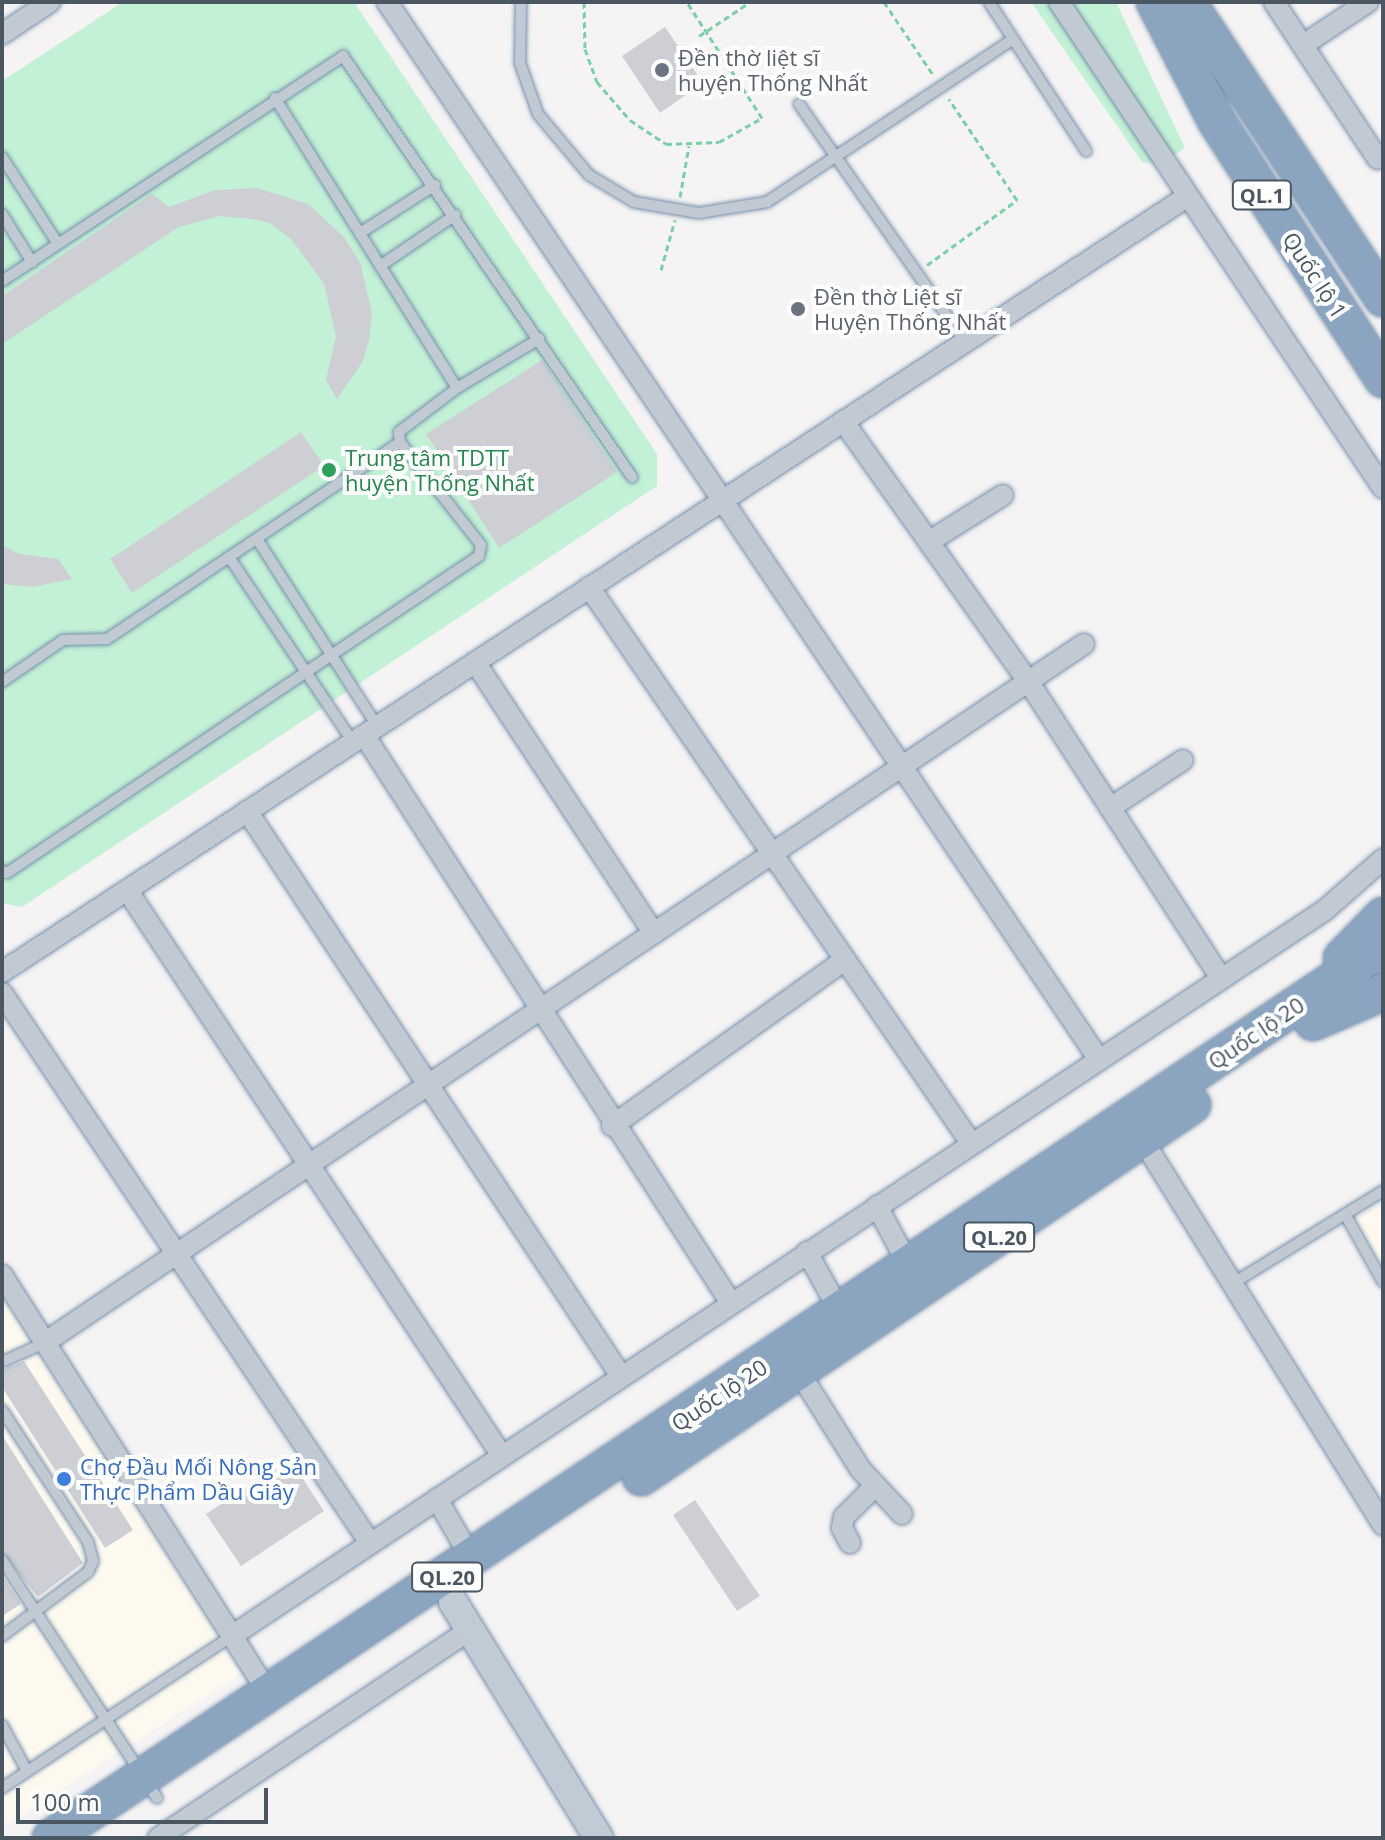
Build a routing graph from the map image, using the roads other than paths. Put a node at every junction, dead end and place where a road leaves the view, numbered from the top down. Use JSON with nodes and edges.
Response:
{"nodes":[{"id":1,"x":50,"y":2,"type":"edge"},
{"id":2,"x":387,"y":2,"type":"edge"},
{"id":3,"x":521,"y":2,"type":"edge"},
{"id":4,"x":989,"y":2,"type":"edge"},
{"id":5,"x":1059,"y":2,"type":"edge"},
{"id":6,"x":1155,"y":2,"type":"edge"},
{"id":7,"x":1161,"y":2,"type":"edge"},
{"id":8,"x":1187,"y":2,"type":"edge"},
{"id":9,"x":1204,"y":2,"type":"edge"},
{"id":10,"x":1274,"y":2,"type":"edge"},
{"id":11,"x":1368,"y":2,"type":"edge"},
{"id":12,"x":2,"y":34,"type":"edge"},
{"id":13,"x":1012,"y":40,"type":"junction"},
{"id":14,"x":1303,"y":45,"type":"junction"},
{"id":15,"x":1232,"y":91,"type":"junction"},
{"id":16,"x":275,"y":98,"type":"junction"},
{"id":17,"x":799,"y":104,"type":"dead end"},
{"id":18,"x":1086,"y":151,"type":"dead end"},
{"id":19,"x":2,"y":157,"type":"edge"},
{"id":20,"x":837,"y":158,"type":"junction"},
{"id":21,"x":1378,"y":159,"type":"dead end"},
{"id":22,"x":435,"y":185,"type":"junction"},
{"id":23,"x":1187,"y":197,"type":"junction"},
{"id":24,"x":2,"y":214,"type":"edge"},
{"id":25,"x":455,"y":215,"type":"junction"},
{"id":26,"x":360,"y":233,"type":"junction"},
{"id":27,"x":58,"y":244,"type":"junction"},
{"id":28,"x":1383,"y":257,"type":"edge"},
{"id":29,"x":32,"y":262,"type":"junction"},
{"id":30,"x":380,"y":266,"type":"junction"},
{"id":31,"x":2,"y":281,"type":"edge"},
{"id":32,"x":1383,"y":298,"type":"edge"},
{"id":33,"x":1383,"y":338,"type":"edge"},
{"id":34,"x":539,"y":339,"type":"junction"},
{"id":35,"x":965,"y":342,"type":"junction"},
{"id":36,"x":1383,"y":379,"type":"edge"},
{"id":37,"x":457,"y":388,"type":"junction"},
{"id":38,"x":843,"y":421,"type":"junction"},
{"id":39,"x":400,"y":442,"type":"junction"},
{"id":40,"x":632,"y":477,"type":"dead end"},
{"id":41,"x":1383,"y":488,"type":"edge"},
{"id":42,"x":1003,"y":495,"type":"dead end"},
{"id":43,"x":723,"y":500,"type":"junction"},
{"id":44,"x":257,"y":539,"type":"junction"},
{"id":45,"x":930,"y":541,"type":"junction"},
{"id":46,"x":229,"y":557,"type":"junction"},
{"id":47,"x":589,"y":587,"type":"junction"},
{"id":48,"x":1084,"y":644,"type":"dead end"},
{"id":49,"x":334,"y":653,"type":"junction"},
{"id":50,"x":475,"y":662,"type":"junction"},
{"id":51,"x":306,"y":672,"type":"junction"},
{"id":52,"x":1028,"y":681,"type":"junction"},
{"id":53,"x":2,"y":682,"type":"edge"},
{"id":54,"x":366,"y":735,"type":"junction"},
{"id":55,"x":1183,"y":760,"type":"dead end"},
{"id":56,"x":902,"y":766,"type":"junction"},
{"id":57,"x":1110,"y":808,"type":"junction"},
{"id":58,"x":247,"y":811,"type":"junction"},
{"id":59,"x":771,"y":854,"type":"junction"},
{"id":60,"x":1383,"y":859,"type":"edge"},
{"id":61,"x":2,"y":871,"type":"edge"},
{"id":62,"x":127,"y":890,"type":"junction"},
{"id":63,"x":1383,"y":916,"type":"edge"},
{"id":64,"x":654,"y":933,"type":"junction"},
{"id":65,"x":1383,"y":947,"type":"edge"},
{"id":66,"x":843,"y":961,"type":"junction"},
{"id":67,"x":2,"y":972,"type":"edge"},
{"id":68,"x":1383,"y":977,"type":"edge"},
{"id":69,"x":1221,"y":978,"type":"junction"},
{"id":70,"x":1383,"y":992,"type":"edge"},
{"id":71,"x":2,"y":993,"type":"edge"},
{"id":72,"x":539,"y":1010,"type":"junction"},
{"id":73,"x":1306,"y":1013,"type":"junction"},
{"id":74,"x":1098,"y":1058,"type":"junction"},
{"id":75,"x":427,"y":1086,"type":"junction"},
{"id":76,"x":612,"y":1126,"type":"junction"},
{"id":77,"x":1142,"y":1139,"type":"junction"},
{"id":78,"x":971,"y":1143,"type":"junction"},
{"id":79,"x":309,"y":1165,"type":"junction"},
{"id":80,"x":1383,"y":1191,"type":"edge"},
{"id":81,"x":877,"y":1206,"type":"junction"},
{"id":82,"x":1345,"y":1214,"type":"junction"},
{"id":83,"x":807,"y":1252,"type":"junction"},
{"id":84,"x":177,"y":1254,"type":"junction"},
{"id":85,"x":908,"y":1264,"type":"junction"},
{"id":86,"x":2,"y":1275,"type":"edge"},
{"id":87,"x":1235,"y":1282,"type":"junction"},
{"id":88,"x":1383,"y":1282,"type":"edge"},
{"id":89,"x":731,"y":1303,"type":"junction"},
{"id":90,"x":848,"y":1324,"type":"junction"},
{"id":91,"x":44,"y":1343,"type":"junction"},
{"id":92,"x":2,"y":1362,"type":"edge"},
{"id":93,"x":799,"y":1372,"type":"junction"},
{"id":94,"x":621,"y":1376,"type":"junction"},
{"id":95,"x":2,"y":1410,"type":"edge"},
{"id":96,"x":502,"y":1456,"type":"junction"},
{"id":97,"x":875,"y":1486,"type":"junction"},
{"id":98,"x":437,"y":1499,"type":"junction"},
{"id":99,"x":902,"y":1514,"type":"dead end"},
{"id":100,"x":1383,"y":1525,"type":"edge"},
{"id":101,"x":370,"y":1543,"type":"junction"},
{"id":102,"x":850,"y":1543,"type":"dead end"},
{"id":103,"x":2,"y":1560,"type":"edge"},
{"id":104,"x":473,"y":1561,"type":"junction"},
{"id":105,"x":36,"y":1612,"type":"junction"},
{"id":106,"x":462,"y":1616,"type":"junction"},
{"id":107,"x":233,"y":1635,"type":"junction"},
{"id":108,"x":2,"y":1636,"type":"edge"},
{"id":109,"x":269,"y":1694,"type":"junction"},
{"id":110,"x":106,"y":1718,"type":"junction"},
{"id":111,"x":2,"y":1725,"type":"edge"},
{"id":112,"x":27,"y":1771,"type":"junction"},
{"id":113,"x":150,"y":1787,"type":"junction"},
{"id":114,"x":2,"y":1788,"type":"edge"},
{"id":115,"x":51,"y":1838,"type":"edge"},
{"id":116,"x":96,"y":1838,"type":"edge"},
{"id":117,"x":158,"y":1838,"type":"edge"},
{"id":118,"x":599,"y":1838,"type":"edge"}],
"edges":[{"from":1,"to":12,"type":"street"},
{"from":2,"to":43,"type":"street"},
{"from":3,"to":20,"type":"lane"},
{"from":4,"to":13,"type":"lane"},
{"from":5,"to":23,"type":"street"},
{"from":6,"to":36,"type":"highway","name":"Quốc lộ 1","number":"QL.1"},
{"from":7,"to":15,"type":"highway","number":"QL.1"},
{"from":8,"to":15,"type":"highway","number":"QL.1"},
{"from":9,"to":28,"type":"highway","number":"QL.1"},
{"from":10,"to":14,"type":"street"},
{"from":11,"to":14,"type":"street"},
{"from":13,"to":18,"type":"lane"},
{"from":13,"to":20,"type":"lane"},
{"from":14,"to":21,"type":"street"},
{"from":15,"to":32,"type":"highway","number":"QL.1"},
{"from":15,"to":33,"type":"highway","number":"QL.1"},
{"from":16,"to":22,"type":"lane"},
{"from":16,"to":26,"type":"lane"},
{"from":16,"to":27,"type":"lane"},
{"from":17,"to":20,"type":"lane"},
{"from":19,"to":27,"type":"lane"},
{"from":20,"to":35,"type":"lane"},
{"from":22,"to":25,"type":"lane"},
{"from":22,"to":26,"type":"lane"},
{"from":23,"to":35,"type":"street"},
{"from":23,"to":41,"type":"street"},
{"from":24,"to":29,"type":"lane"},
{"from":25,"to":30,"type":"lane"},
{"from":25,"to":34,"type":"lane"},
{"from":26,"to":30,"type":"lane"},
{"from":27,"to":29,"type":"lane"},
{"from":29,"to":31,"type":"lane"},
{"from":30,"to":37,"type":"lane"},
{"from":34,"to":37,"type":"lane"},
{"from":34,"to":40,"type":"lane"},
{"from":35,"to":38,"type":"street"},
{"from":37,"to":39,"type":"lane"},
{"from":38,"to":43,"type":"street"},
{"from":38,"to":45,"type":"street"},
{"from":39,"to":44,"type":"lane"},
{"from":39,"to":49,"type":"lane"},
{"from":42,"to":45,"type":"street"},
{"from":43,"to":47,"type":"street"},
{"from":43,"to":56,"type":"street"},
{"from":44,"to":46,"type":"lane"},
{"from":44,"to":49,"type":"lane"},
{"from":45,"to":52,"type":"street"},
{"from":46,"to":51,"type":"lane"},
{"from":46,"to":53,"type":"lane"},
{"from":47,"to":50,"type":"street"},
{"from":47,"to":59,"type":"street"},
{"from":48,"to":52,"type":"street"},
{"from":49,"to":51,"type":"lane"},
{"from":49,"to":54,"type":"lane"},
{"from":50,"to":54,"type":"street"},
{"from":50,"to":64,"type":"street"},
{"from":51,"to":54,"type":"lane"},
{"from":51,"to":61,"type":"lane"},
{"from":52,"to":56,"type":"street"},
{"from":52,"to":57,"type":"street"},
{"from":54,"to":58,"type":"street"},
{"from":54,"to":72,"type":"street"},
{"from":55,"to":57,"type":"street"},
{"from":56,"to":59,"type":"street"},
{"from":56,"to":74,"type":"street"},
{"from":57,"to":69,"type":"street"},
{"from":58,"to":62,"type":"street"},
{"from":58,"to":75,"type":"street"},
{"from":59,"to":64,"type":"street"},
{"from":59,"to":66,"type":"street"},
{"from":60,"to":69,"type":"street"},
{"from":62,"to":67,"type":"street"},
{"from":62,"to":79,"type":"street"},
{"from":63,"to":73,"type":"highway","number":"QL.20"},
{"from":64,"to":72,"type":"street"},
{"from":65,"to":73,"type":"highway","name":"Quốc lộ 20","number":"QL.20"},
{"from":66,"to":76,"type":"street"},
{"from":66,"to":78,"type":"street"},
{"from":68,"to":73,"type":"highway","name":"Quốc lộ 20","number":"QL.20"},
{"from":69,"to":74,"type":"street"},
{"from":70,"to":73,"type":"highway","number":"QL.20"},
{"from":71,"to":84,"type":"street"},
{"from":72,"to":75,"type":"street"},
{"from":72,"to":76,"type":"street"},
{"from":73,"to":77,"type":"highway","name":"Quốc lộ 20","number":"QL.20"},
{"from":73,"to":85,"type":"highway","name":"Quốc lộ 20","number":"QL.20"},
{"from":74,"to":78,"type":"street"},
{"from":75,"to":79,"type":"street"},
{"from":75,"to":94,"type":"street"},
{"from":76,"to":89,"type":"street"},
{"from":77,"to":87,"type":"street"},
{"from":77,"to":90,"type":"highway","name":"Quốc lộ 20","number":"QL.20"},
{"from":78,"to":81,"type":"street"},
{"from":79,"to":84,"type":"street"},
{"from":79,"to":96,"type":"street"},
{"from":80,"to":82,"type":"lane"},
{"from":81,"to":83,"type":"street"},
{"from":81,"to":85,"type":"street"},
{"from":82,"to":87,"type":"lane"},
{"from":82,"to":88,"type":"lane"},
{"from":83,"to":89,"type":"street"},
{"from":83,"to":90,"type":"street"},
{"from":84,"to":91,"type":"street"},
{"from":84,"to":101,"type":"street"},
{"from":85,"to":90,"type":"highway","name":"Quốc lộ 20","number":"QL.20"},
{"from":86,"to":91,"type":"street"},
{"from":87,"to":100,"type":"street"},
{"from":89,"to":94,"type":"street"},
{"from":90,"to":93,"type":"highway","name":"Quốc lộ 20","number":"QL.20"},
{"from":90,"to":104,"type":"highway","name":"Quốc lộ 20","number":"QL.20"},
{"from":91,"to":92,"type":"lane"},
{"from":91,"to":107,"type":"street"},
{"from":93,"to":97,"type":"street"},
{"from":93,"to":106,"type":"highway","name":"Quốc lộ 20","number":"QL.20"},
{"from":94,"to":96,"type":"street"},
{"from":95,"to":105,"type":"lane"},
{"from":96,"to":98,"type":"street"},
{"from":97,"to":99,"type":"street"},
{"from":97,"to":102,"type":"street"},
{"from":98,"to":101,"type":"street"},
{"from":98,"to":104,"type":"street"},
{"from":101,"to":107,"type":"street"},
{"from":103,"to":105,"type":"lane"},
{"from":104,"to":109,"type":"highway","name":"Quốc lộ 20","number":"QL.20"},
{"from":105,"to":108,"type":"lane"},
{"from":105,"to":110,"type":"lane"},
{"from":106,"to":113,"type":"highway","name":"Quốc lộ 20","number":"QL.20"},
{"from":106,"to":117,"type":"street"},
{"from":106,"to":118,"type":"street"},
{"from":107,"to":109,"type":"street"},
{"from":107,"to":110,"type":"lane"},
{"from":109,"to":113,"type":"highway","name":"Quốc lộ 20","number":"QL.20"},
{"from":110,"to":112,"type":"lane"},
{"from":110,"to":113,"type":"lane"},
{"from":111,"to":112,"type":"lane"},
{"from":112,"to":114,"type":"lane"},
{"from":113,"to":115,"type":"highway","name":"Quốc lộ 20","number":"QL.20"},
{"from":113,"to":116,"type":"highway","name":"Quốc lộ 20","number":"QL.20"}]}
